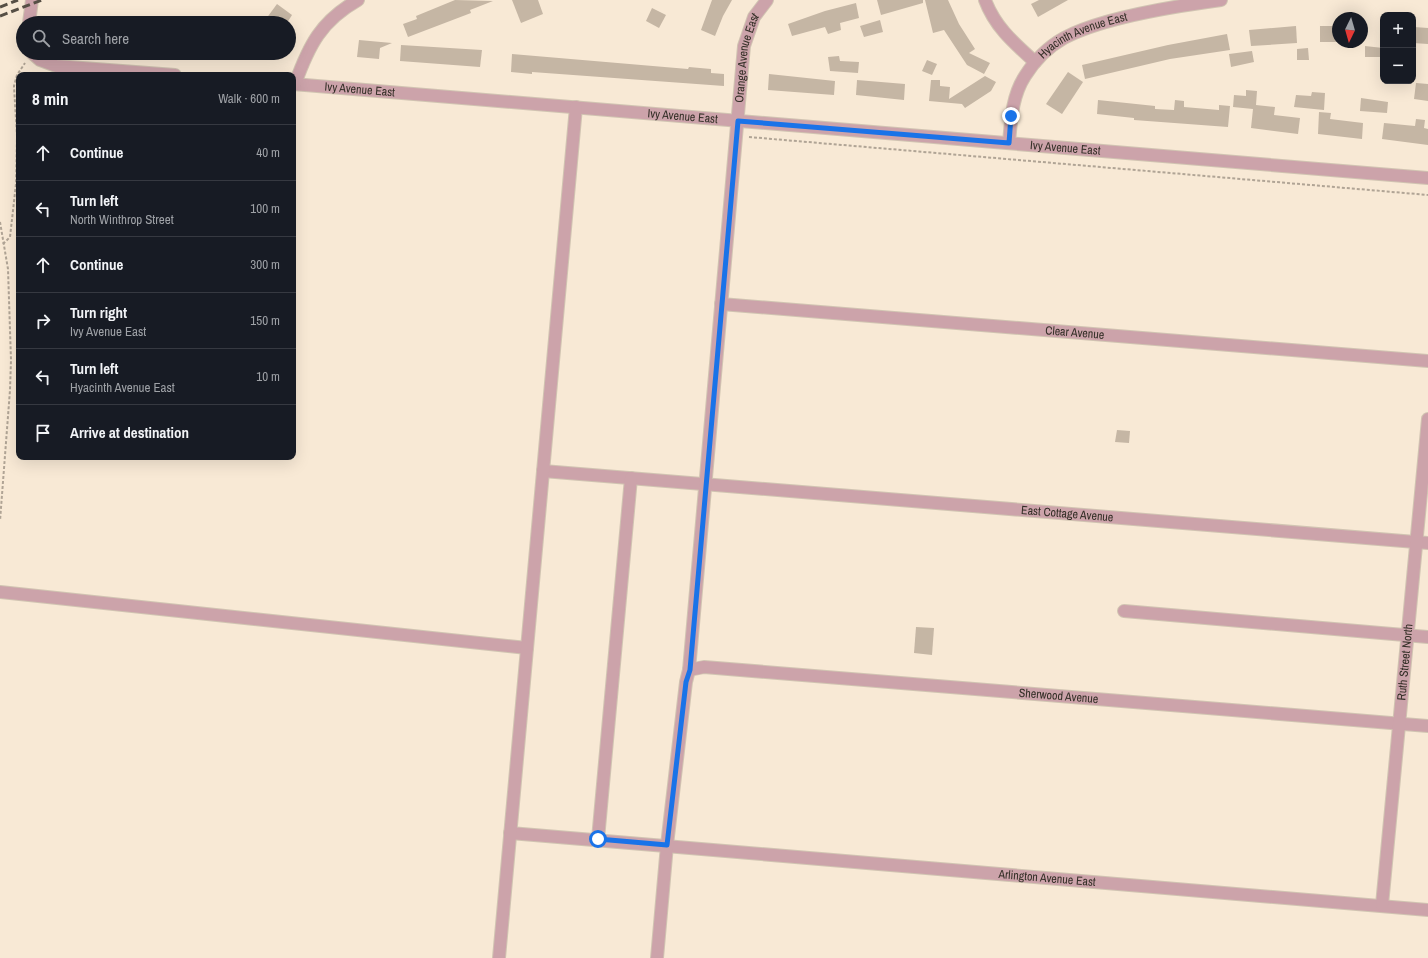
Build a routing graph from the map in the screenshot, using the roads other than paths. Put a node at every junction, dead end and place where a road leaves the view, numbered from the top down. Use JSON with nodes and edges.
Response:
{"nodes":[{"id":1,"x":32,"y":0,"type":"edge"},
{"id":2,"x":358,"y":0,"type":"edge"},
{"id":3,"x":767,"y":0,"type":"edge"},
{"id":4,"x":985,"y":0,"type":"edge"},
{"id":5,"x":1221,"y":0,"type":"edge"},
{"id":6,"x":31,"y":16,"type":"edge"},
{"id":7,"x":39,"y":60,"type":"edge"},
{"id":8,"x":1035,"y":62,"type":"junction"},
{"id":9,"x":135,"y":72,"type":"edge"},
{"id":10,"x":296,"y":79,"type":"edge"},
{"id":11,"x":296,"y":84,"type":"edge"},
{"id":12,"x":576,"y":107,"type":"junction"},
{"id":13,"x":738,"y":121,"type":"junction"},
{"id":14,"x":1009,"y":143,"type":"junction"},
{"id":15,"x":1428,"y":178,"type":"edge"},
{"id":16,"x":722,"y":304,"type":"junction"},
{"id":17,"x":1428,"y":361,"type":"edge"},
{"id":18,"x":1428,"y":419,"type":"edge"},
{"id":19,"x":1426,"y":455,"type":"edge"},
{"id":20,"x":543,"y":471,"type":"junction"},
{"id":21,"x":631,"y":478,"type":"junction"},
{"id":22,"x":706,"y":484,"type":"junction"},
{"id":23,"x":1422,"y":543,"type":"edge"},
{"id":24,"x":0,"y":592,"type":"edge"},
{"id":25,"x":1124,"y":611,"type":"dead end"},
{"id":26,"x":1407,"y":635,"type":"junction"},
{"id":27,"x":1428,"y":637,"type":"edge"},
{"id":28,"x":527,"y":648,"type":"junction"},
{"id":29,"x":690,"y":670,"type":"junction"},
{"id":30,"x":1399,"y":723,"type":"junction"},
{"id":31,"x":1428,"y":726,"type":"edge"},
{"id":32,"x":510,"y":833,"type":"junction"},
{"id":33,"x":598,"y":839,"type":"junction"},
{"id":34,"x":667,"y":845,"type":"junction"},
{"id":35,"x":1382,"y":904,"type":"junction"},
{"id":36,"x":1428,"y":910,"type":"edge"},
{"id":37,"x":499,"y":958,"type":"edge"},
{"id":38,"x":657,"y":958,"type":"edge"}],
"edges":[{"from":1,"to":6,"type":"street"},
{"from":2,"to":10,"type":"street"},
{"from":3,"to":13,"type":"street","name":"Orange Avenue East"},
{"from":4,"to":8,"type":"street"},
{"from":5,"to":8,"type":"street","name":"Hyacinth Avenue East"},
{"from":7,"to":9,"type":"street"},
{"from":8,"to":14,"type":"street","name":"Hyacinth Avenue East"},
{"from":11,"to":12,"type":"street","name":"Ivy Avenue East"},
{"from":12,"to":13,"type":"street","name":"Ivy Avenue East"},
{"from":12,"to":20,"type":"street"},
{"from":13,"to":14,"type":"street","name":"Ivy Avenue East"},
{"from":13,"to":16,"type":"street","name":"Orange Avenue East"},
{"from":14,"to":15,"type":"street","name":"Ivy Avenue East"},
{"from":16,"to":17,"type":"street","name":"Clear Avenue"},
{"from":16,"to":22,"type":"street","name":"Orange Avenue East"},
{"from":18,"to":19,"type":"street","name":"Ruth Street North"},
{"from":19,"to":23,"type":"street","name":"Ruth Street North"},
{"from":20,"to":21,"type":"street","name":"East Cottage Avenue"},
{"from":20,"to":28,"type":"street"},
{"from":21,"to":22,"type":"street","name":"East Cottage Avenue"},
{"from":21,"to":33,"type":"street"},
{"from":22,"to":23,"type":"street","name":"East Cottage Avenue"},
{"from":22,"to":29,"type":"street","name":"Orange Avenue East"},
{"from":23,"to":26,"type":"street","name":"Ruth Street North"},
{"from":24,"to":28,"type":"street"},
{"from":25,"to":26,"type":"street"},
{"from":26,"to":27,"type":"street"},
{"from":26,"to":30,"type":"street","name":"Ruth Street North"},
{"from":28,"to":32,"type":"street"},
{"from":29,"to":30,"type":"street","name":"Sherwood Avenue"},
{"from":29,"to":34,"type":"street","name":"Orange Avenue East"},
{"from":30,"to":31,"type":"street","name":"Sherwood Avenue"},
{"from":30,"to":35,"type":"street","name":"Ruth Street North"},
{"from":32,"to":33,"type":"street","name":"Arlington Avenue East"},
{"from":32,"to":37,"type":"street"},
{"from":33,"to":34,"type":"street","name":"Arlington Avenue East"},
{"from":34,"to":35,"type":"street","name":"Arlington Avenue East"},
{"from":34,"to":38,"type":"street","name":"Orange Avenue East"},
{"from":35,"to":36,"type":"street","name":"Arlington Avenue East"}]}
